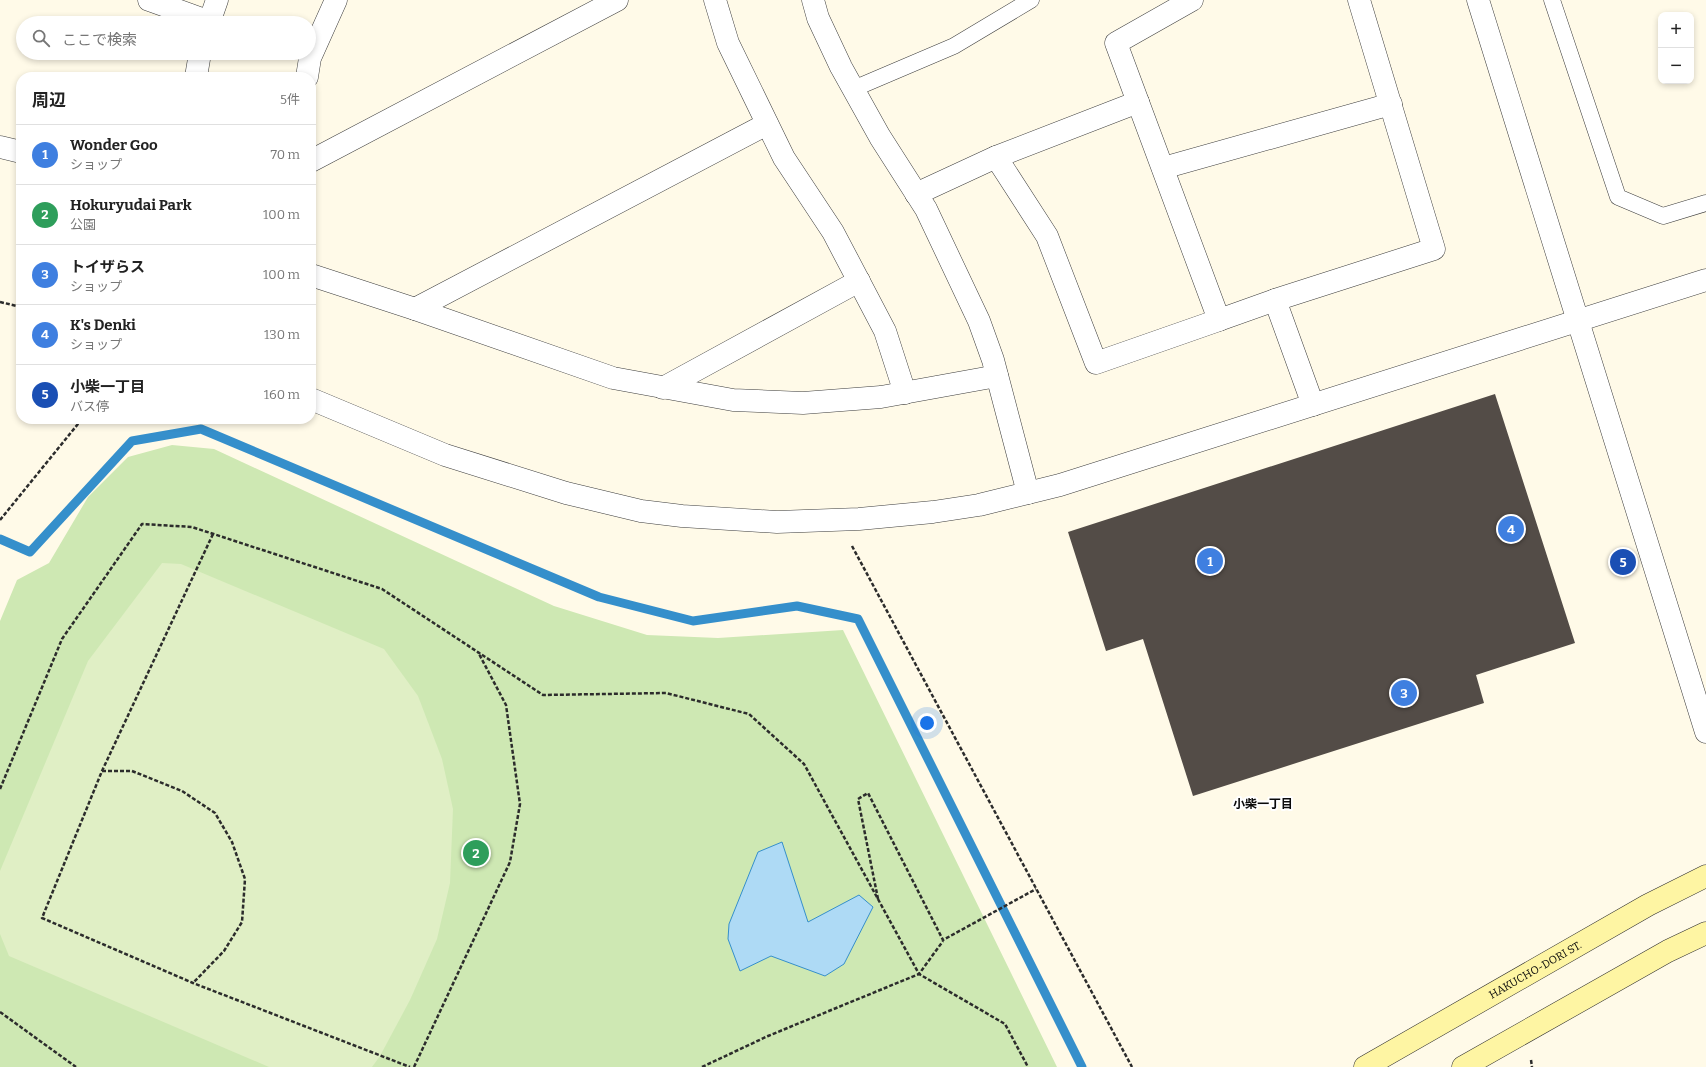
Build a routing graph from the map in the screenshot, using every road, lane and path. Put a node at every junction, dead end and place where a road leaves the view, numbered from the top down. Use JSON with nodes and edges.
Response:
{"nodes":[{"id":1,"x":149,"y":0,"type":"edge"},
{"id":2,"x":217,"y":0,"type":"edge"},
{"id":3,"x":336,"y":0,"type":"edge"},
{"id":4,"x":617,"y":0,"type":"edge"},
{"id":5,"x":715,"y":0,"type":"edge"},
{"id":6,"x":813,"y":0,"type":"edge"},
{"id":7,"x":1031,"y":0,"type":"edge"},
{"id":8,"x":1192,"y":0,"type":"edge"},
{"id":9,"x":1359,"y":0,"type":"edge"},
{"id":10,"x":1478,"y":0,"type":"edge"},
{"id":11,"x":1552,"y":0,"type":"edge"},
{"id":12,"x":192,"y":16,"type":"edge"},
{"id":13,"x":213,"y":16,"type":"edge"},
{"id":14,"x":316,"y":39,"type":"edge"},
{"id":15,"x":199,"y":60,"type":"edge"},
{"id":16,"x":197,"y":72,"type":"edge"},
{"id":17,"x":852,"y":89,"type":"junction"},
{"id":18,"x":1138,"y":102,"type":"junction"},
{"id":19,"x":1391,"y":104,"type":"junction"},
{"id":20,"x":767,"y":124,"type":"junction"},
{"id":21,"x":0,"y":147,"type":"edge"},
{"id":22,"x":16,"y":151,"type":"edge"},
{"id":23,"x":996,"y":157,"type":"junction"},
{"id":24,"x":316,"y":158,"type":"edge"},
{"id":25,"x":1163,"y":168,"type":"junction"},
{"id":26,"x":916,"y":194,"type":"junction"},
{"id":27,"x":1706,"y":203,"type":"edge"},
{"id":28,"x":316,"y":277,"type":"edge"},
{"id":29,"x":1706,"y":280,"type":"edge"},
{"id":30,"x":859,"y":281,"type":"junction"},
{"id":31,"x":1275,"y":300,"type":"junction"},
{"id":32,"x":0,"y":302,"type":"edge"},
{"id":33,"x":16,"y":306,"type":"edge"},
{"id":34,"x":415,"y":309,"type":"junction"},
{"id":35,"x":1219,"y":320,"type":"junction"},
{"id":36,"x":1578,"y":322,"type":"junction"},
{"id":37,"x":997,"y":376,"type":"junction"},
{"id":38,"x":663,"y":388,"type":"junction"},
{"id":39,"x":905,"y":393,"type":"junction"},
{"id":40,"x":316,"y":401,"type":"edge"},
{"id":41,"x":1312,"y":405,"type":"junction"},
{"id":42,"x":78,"y":424,"type":"edge"},
{"id":43,"x":1028,"y":493,"type":"junction"},
{"id":44,"x":0,"y":520,"type":"edge"},
{"id":45,"x":838,"y":520,"type":"junction"},
{"id":46,"x":213,"y":534,"type":"junction"},
{"id":47,"x":477,"y":651,"type":"junction"},
{"id":48,"x":1706,"y":732,"type":"edge"},
{"id":49,"x":102,"y":771,"type":"junction"},
{"id":50,"x":0,"y":789,"type":"edge"},
{"id":51,"x":1706,"y":876,"type":"edge"},
{"id":52,"x":1036,"y":888,"type":"junction"},
{"id":53,"x":878,"y":901,"type":"junction"},
{"id":54,"x":1706,"y":933,"type":"edge"},
{"id":55,"x":943,"y":940,"type":"junction"},
{"id":56,"x":919,"y":974,"type":"junction"},
{"id":57,"x":193,"y":984,"type":"junction"},
{"id":58,"x":0,"y":1012,"type":"edge"},
{"id":59,"x":76,"y":1067,"type":"edge"},
{"id":60,"x":410,"y":1067,"type":"edge"},
{"id":61,"x":414,"y":1067,"type":"edge"},
{"id":62,"x":702,"y":1067,"type":"edge"},
{"id":63,"x":1028,"y":1067,"type":"edge"},
{"id":64,"x":1132,"y":1067,"type":"edge"},
{"id":65,"x":1365,"y":1067,"type":"edge"},
{"id":66,"x":1463,"y":1067,"type":"edge"}],
"edges":[{"from":1,"to":12,"type":"street"},
{"from":2,"to":13,"type":"street"},
{"from":3,"to":14,"type":"street"},
{"from":4,"to":24,"type":"street"},
{"from":5,"to":20,"type":"street"},
{"from":6,"to":17,"type":"street"},
{"from":7,"to":17,"type":"lane"},
{"from":8,"to":18,"type":"street"},
{"from":9,"to":19,"type":"street"},
{"from":10,"to":36,"type":"street"},
{"from":11,"to":27,"type":"lane"},
{"from":15,"to":16,"type":"street"},
{"from":17,"to":26,"type":"street"},
{"from":18,"to":23,"type":"street"},
{"from":18,"to":25,"type":"street"},
{"from":19,"to":25,"type":"street"},
{"from":19,"to":31,"type":"street"},
{"from":20,"to":30,"type":"street"},
{"from":20,"to":34,"type":"street"},
{"from":21,"to":22,"type":"street"},
{"from":23,"to":26,"type":"street"},
{"from":23,"to":35,"type":"street"},
{"from":25,"to":35,"type":"street"},
{"from":26,"to":37,"type":"street"},
{"from":28,"to":34,"type":"street"},
{"from":29,"to":36,"type":"street"},
{"from":30,"to":38,"type":"street"},
{"from":30,"to":39,"type":"street"},
{"from":31,"to":35,"type":"street"},
{"from":31,"to":41,"type":"street"},
{"from":32,"to":33,"type":"path"},
{"from":34,"to":38,"type":"street"},
{"from":36,"to":41,"type":"street"},
{"from":36,"to":48,"type":"street"},
{"from":37,"to":39,"type":"street"},
{"from":37,"to":43,"type":"street"},
{"from":38,"to":39,"type":"street"},
{"from":40,"to":45,"type":"street"},
{"from":41,"to":43,"type":"street"},
{"from":42,"to":44,"type":"path"},
{"from":43,"to":45,"type":"street"},
{"from":45,"to":52,"type":"path"},
{"from":46,"to":47,"type":"path"},
{"from":46,"to":49,"type":"path"},
{"from":46,"to":50,"type":"path"},
{"from":47,"to":53,"type":"path"},
{"from":47,"to":61,"type":"path"},
{"from":49,"to":57,"type":"path"},
{"from":49,"to":57,"type":"path"},
{"from":51,"to":65,"type":"main road","name":"HAKUCHO-DORI ST."},
{"from":52,"to":55,"type":"path"},
{"from":52,"to":64,"type":"path"},
{"from":53,"to":55,"type":"path"},
{"from":53,"to":56,"type":"path"},
{"from":54,"to":66,"type":"main road"},
{"from":55,"to":56,"type":"path"},
{"from":56,"to":62,"type":"path"},
{"from":56,"to":63,"type":"path"},
{"from":57,"to":60,"type":"path"},
{"from":58,"to":59,"type":"path"}]}
